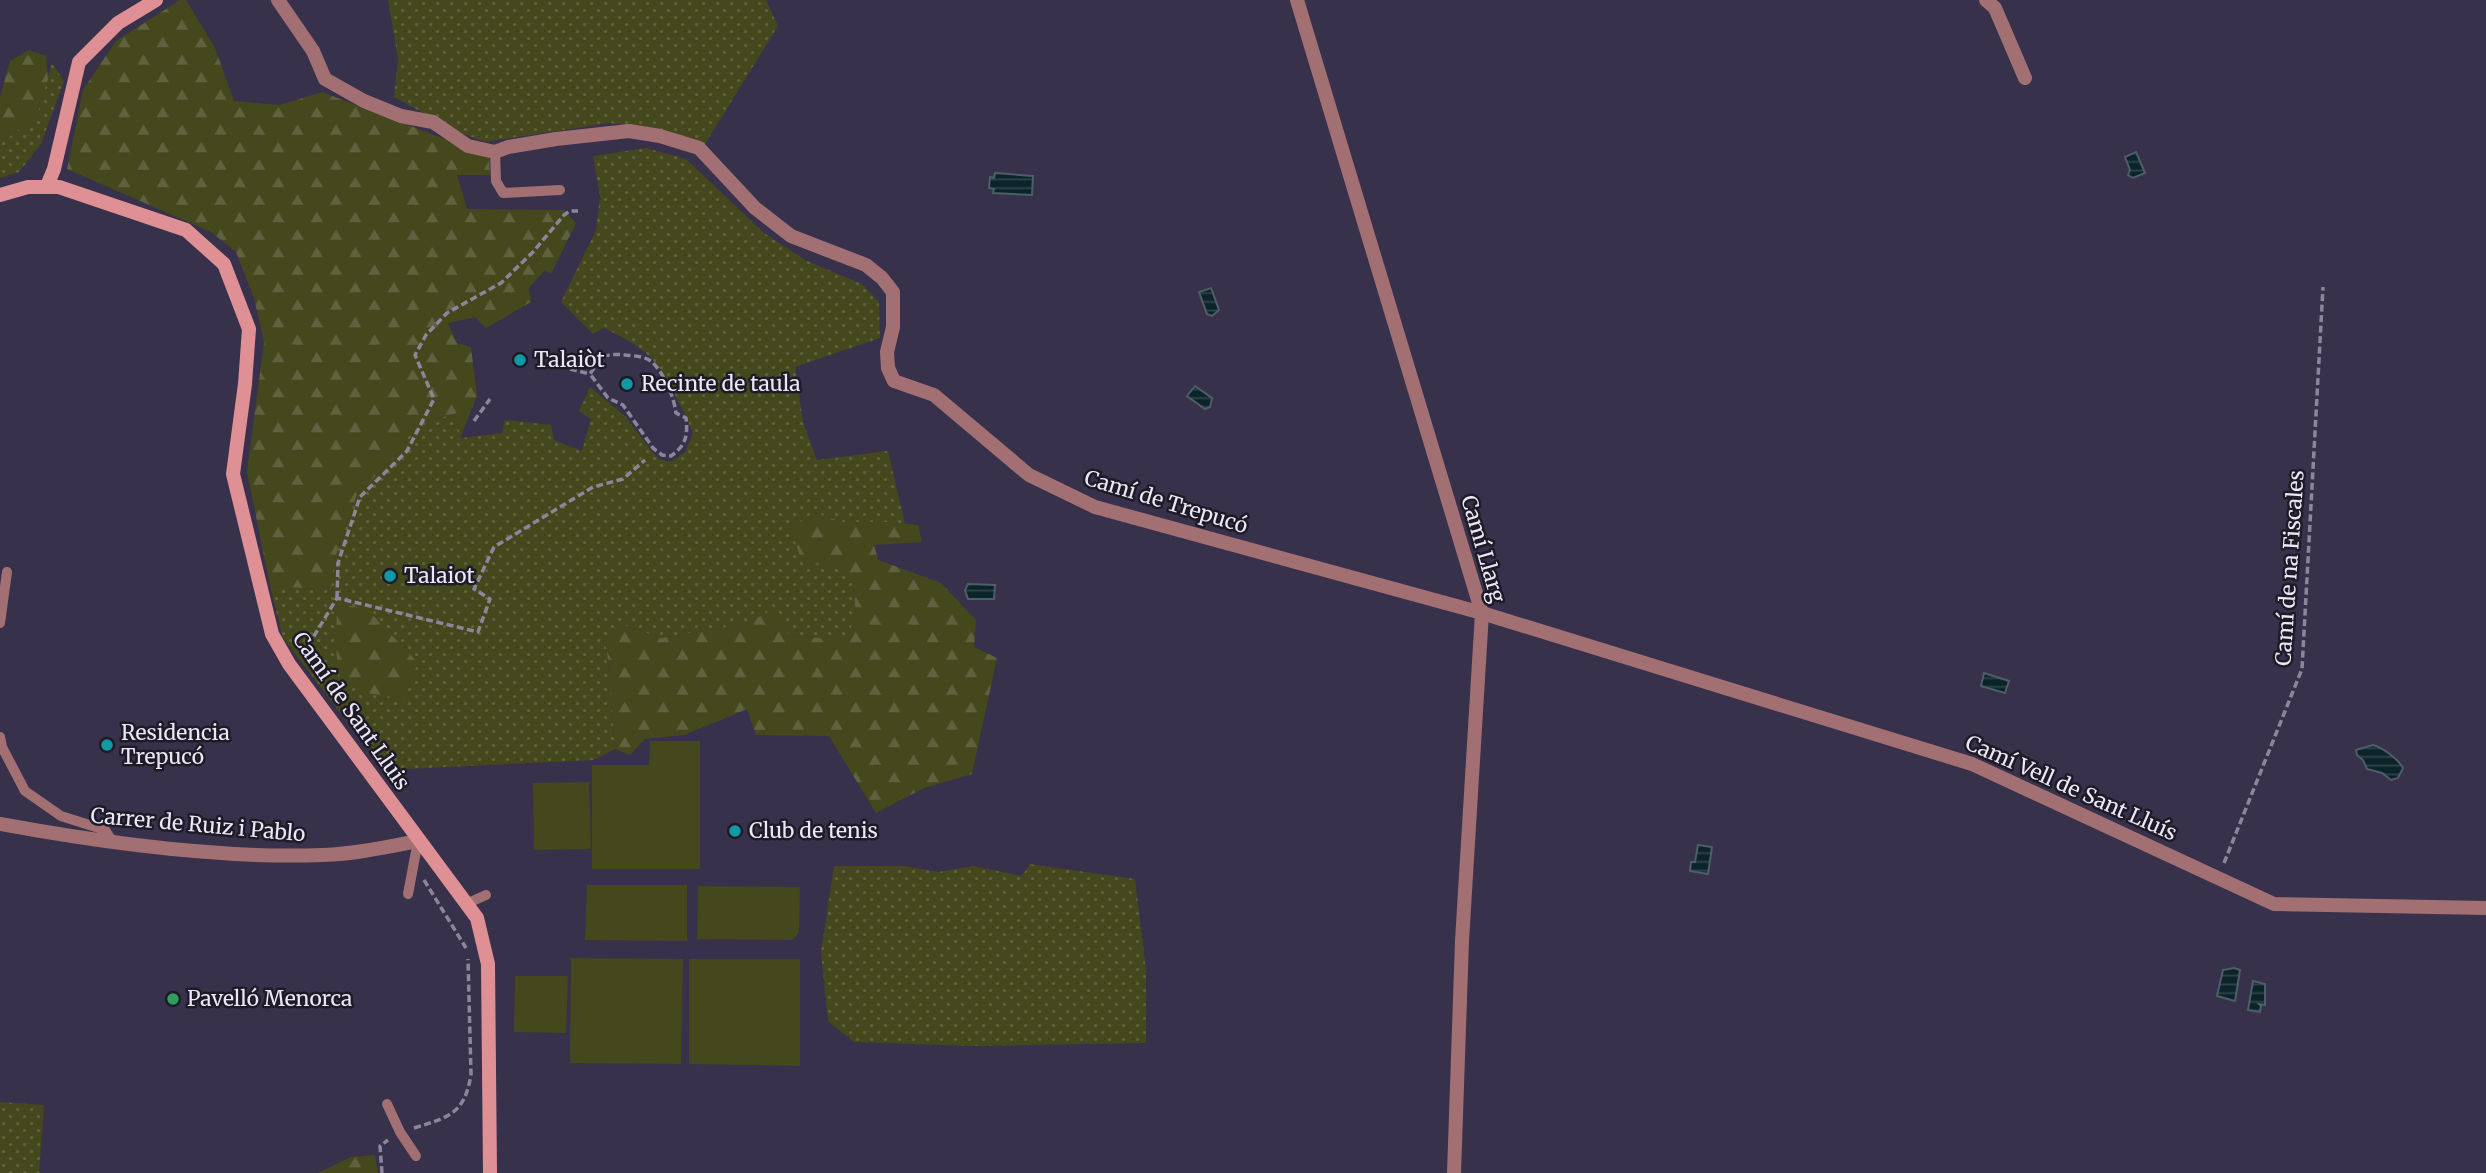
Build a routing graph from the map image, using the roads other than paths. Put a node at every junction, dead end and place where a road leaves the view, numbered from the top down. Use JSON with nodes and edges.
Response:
{"nodes":[{"id":1,"x":156,"y":0,"type":"edge"},
{"id":2,"x":278,"y":0,"type":"edge"},
{"id":3,"x":1297,"y":0,"type":"edge"},
{"id":4,"x":1986,"y":0,"type":"edge"},
{"id":5,"x":2025,"y":78,"type":"dead end"},
{"id":6,"x":495,"y":152,"type":"junction"},
{"id":7,"x":47,"y":186,"type":"junction"},
{"id":8,"x":560,"y":191,"type":"dead end"},
{"id":9,"x":0,"y":195,"type":"edge"},
{"id":10,"x":7,"y":572,"type":"dead end"},
{"id":11,"x":1482,"y":613,"type":"junction"},
{"id":12,"x":0,"y":623,"type":"edge"},
{"id":13,"x":0,"y":737,"type":"edge"},
{"id":14,"x":0,"y":824,"type":"edge"},
{"id":15,"x":112,"y":841,"type":"junction"},
{"id":16,"x":421,"y":845,"type":"junction"},
{"id":17,"x":408,"y":894,"type":"dead end"},
{"id":18,"x":486,"y":895,"type":"dead end"},
{"id":19,"x":466,"y":904,"type":"junction"},
{"id":20,"x":2486,"y":908,"type":"edge"},
{"id":21,"x":387,"y":1104,"type":"dead end"},
{"id":22,"x":416,"y":1156,"type":"dead end"},
{"id":23,"x":490,"y":1173,"type":"edge"},
{"id":24,"x":1454,"y":1173,"type":"edge"}],
"edges":[{"from":1,"to":7,"type":"street"},
{"from":2,"to":6,"type":"street"},
{"from":3,"to":11,"type":"street","name":"Camí Llarg"},
{"from":4,"to":5,"type":"street"},
{"from":6,"to":8,"type":"lane"},
{"from":6,"to":11,"type":"street","name":"Camí de Trepucó"},
{"from":7,"to":9,"type":"street"},
{"from":7,"to":16,"type":"street","name":"Camí de Sant Lluis"},
{"from":10,"to":12,"type":"lane"},
{"from":11,"to":20,"type":"street","name":"Camí Vell de Sant Lluís"},
{"from":11,"to":24,"type":"street","name":"Camí Llarg"},
{"from":13,"to":15,"type":"lane"},
{"from":14,"to":15,"type":"street","name":"Carrer de Ruiz i Pablo"},
{"from":15,"to":16,"type":"street","name":"Carrer de Ruiz i Pablo"},
{"from":16,"to":17,"type":"lane"},
{"from":16,"to":19,"type":"street"},
{"from":18,"to":19,"type":"lane"},
{"from":19,"to":23,"type":"street"},
{"from":21,"to":22,"type":"lane"}]}
